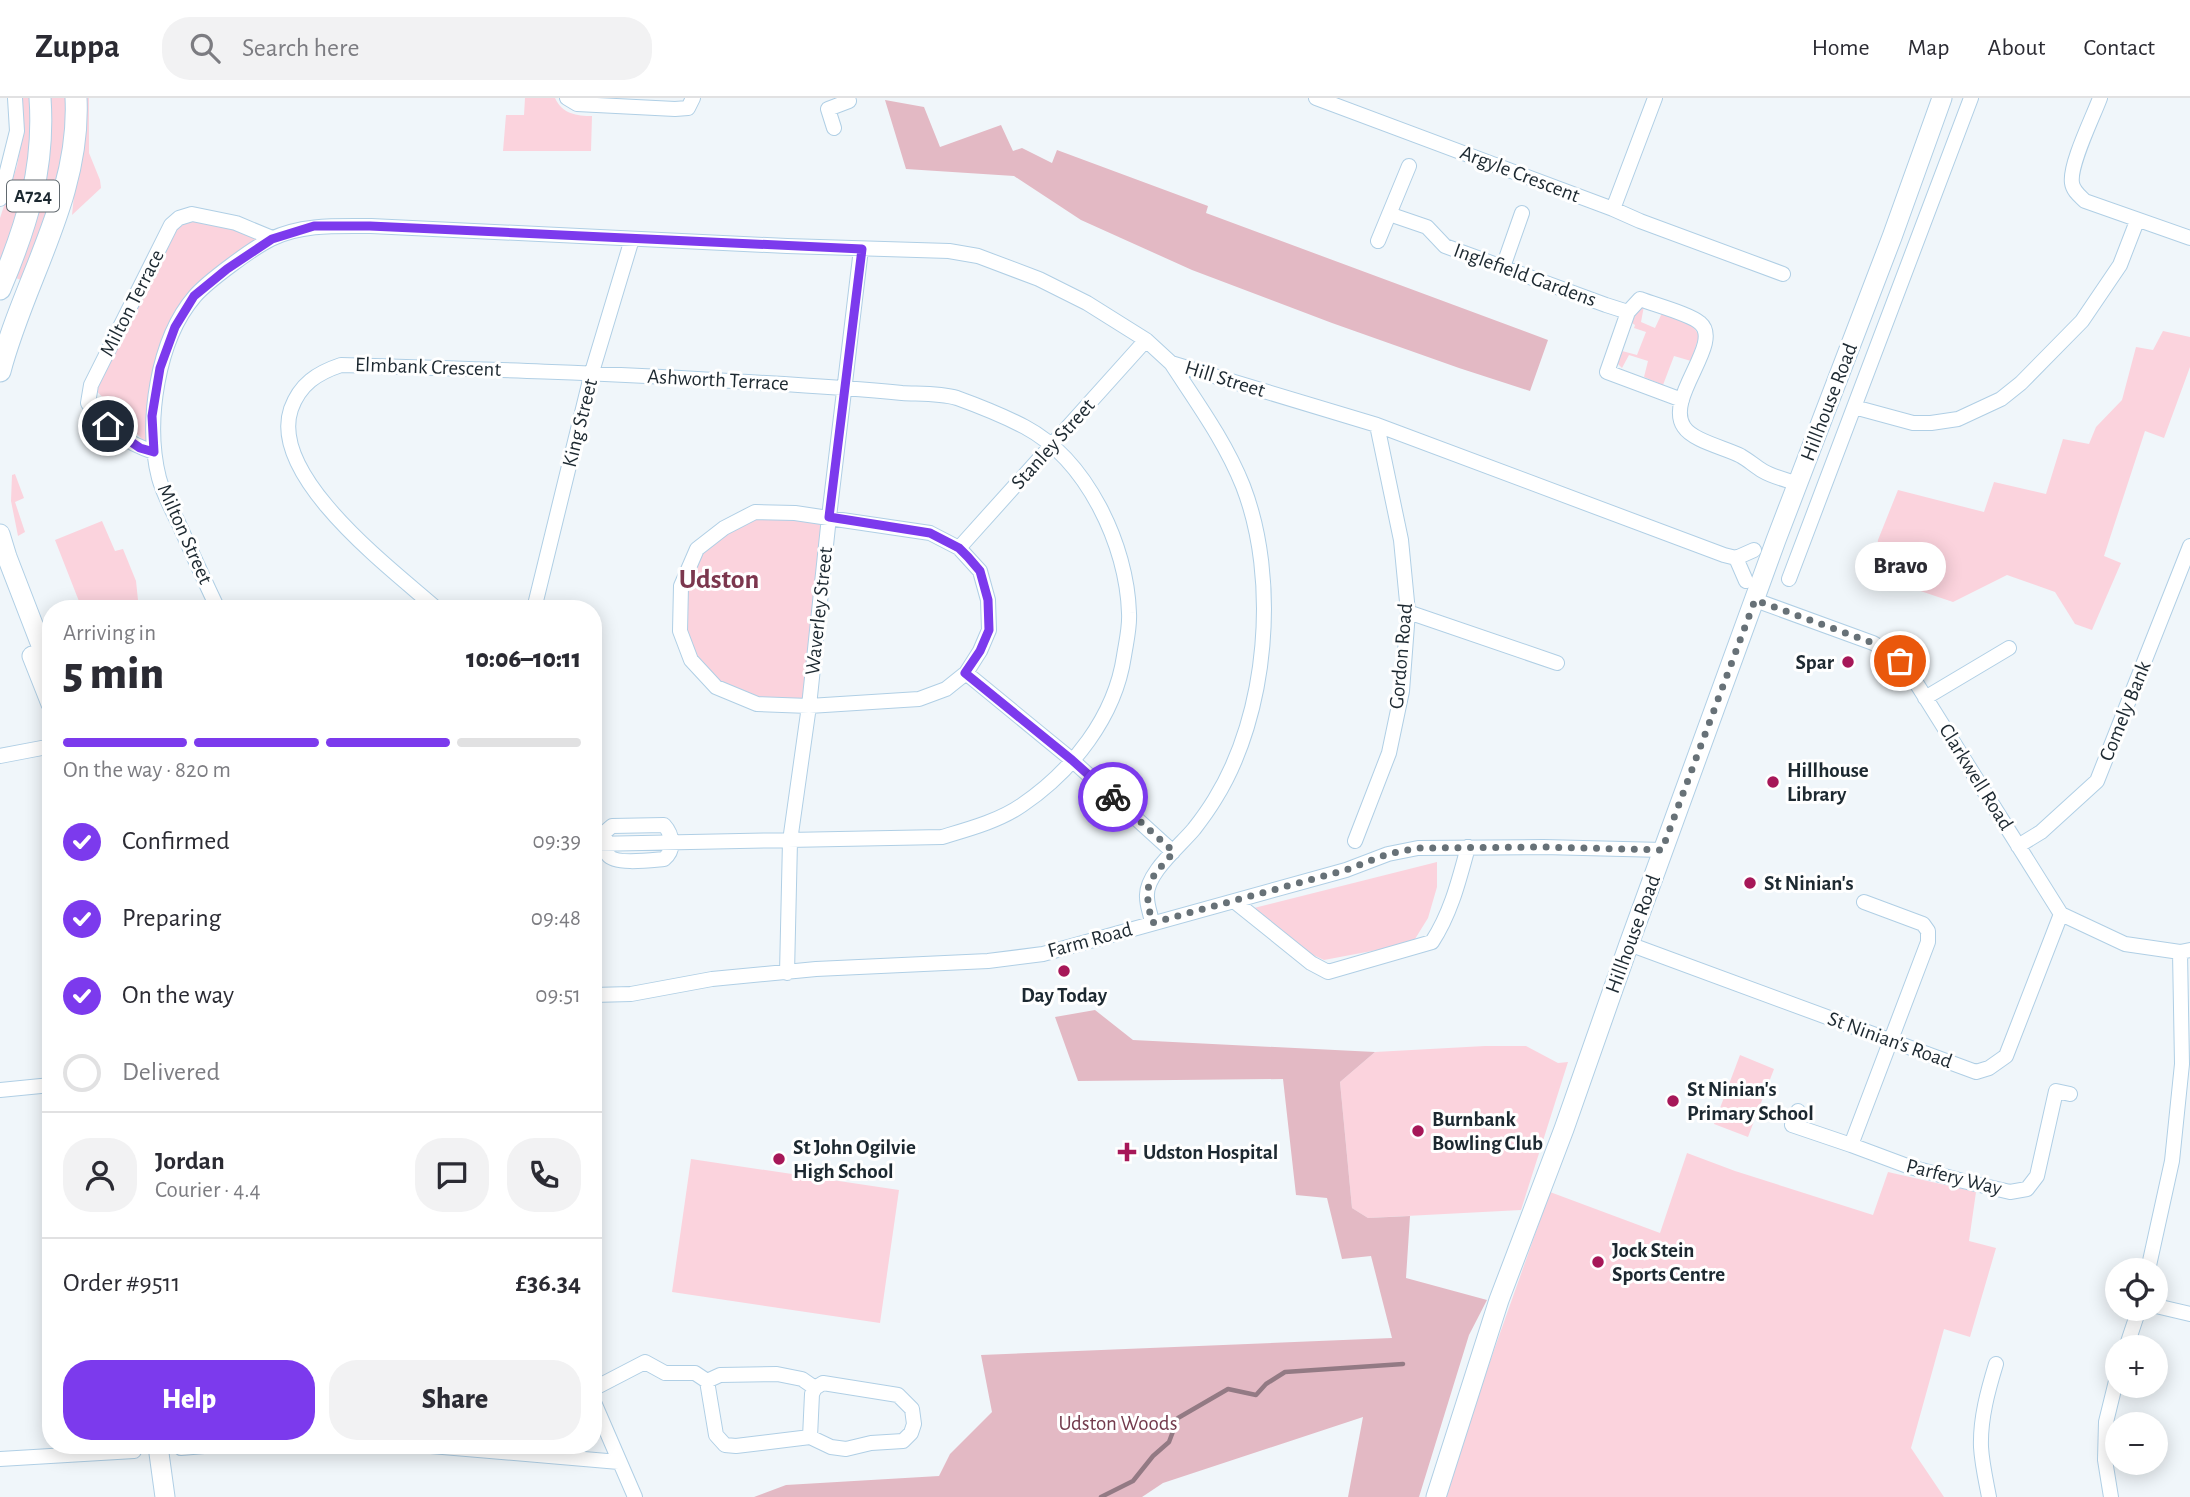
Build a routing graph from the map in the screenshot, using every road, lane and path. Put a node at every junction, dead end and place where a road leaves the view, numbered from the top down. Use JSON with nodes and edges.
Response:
{"nodes":[{"id":1,"x":15,"y":98,"type":"edge"},
{"id":2,"x":40,"y":98,"type":"edge"},
{"id":3,"x":76,"y":98,"type":"edge"},
{"id":4,"x":567,"y":98,"type":"edge"},
{"id":5,"x":693,"y":98,"type":"edge"},
{"id":6,"x":1316,"y":98,"type":"edge"},
{"id":7,"x":1655,"y":98,"type":"edge"},
{"id":8,"x":1942,"y":98,"type":"edge"},
{"id":9,"x":1971,"y":98,"type":"edge"},
{"id":10,"x":2100,"y":98,"type":"edge"},
{"id":11,"x":849,"y":101,"type":"dead end"},
{"id":12,"x":826,"y":104,"type":"edge"},
{"id":13,"x":834,"y":128,"type":"dead end"},
{"id":14,"x":1409,"y":166,"type":"dead end"},
{"id":15,"x":0,"y":199,"type":"edge"},
{"id":16,"x":1613,"y":209,"type":"junction"},
{"id":17,"x":1522,"y":213,"type":"dead end"},
{"id":18,"x":1389,"y":214,"type":"junction"},
{"id":19,"x":2137,"y":221,"type":"junction"},
{"id":20,"x":2190,"y":238,"type":"edge"},
{"id":21,"x":272,"y":239,"type":"junction"},
{"id":22,"x":632,"y":239,"type":"junction"},
{"id":23,"x":1378,"y":241,"type":"dead end"},
{"id":24,"x":862,"y":249,"type":"junction"},
{"id":25,"x":1503,"y":267,"type":"junction"},
{"id":26,"x":1783,"y":274,"type":"dead end"},
{"id":27,"x":0,"y":289,"type":"edge"},
{"id":28,"x":1629,"y":312,"type":"junction"},
{"id":29,"x":1146,"y":340,"type":"junction"},
{"id":30,"x":1171,"y":363,"type":"junction"},
{"id":31,"x":0,"y":371,"type":"edge"},
{"id":32,"x":592,"y":372,"type":"junction"},
{"id":33,"x":845,"y":387,"type":"junction"},
{"id":34,"x":1682,"y":400,"type":"junction"},
{"id":35,"x":1854,"y":407,"type":"junction"},
{"id":36,"x":1377,"y":425,"type":"junction"},
{"id":37,"x":1052,"y":446,"type":"junction"},
{"id":38,"x":154,"y":452,"type":"junction"},
{"id":39,"x":1798,"y":484,"type":"junction"},
{"id":40,"x":829,"y":517,"type":"junction"},
{"id":41,"x":0,"y":534,"type":"edge"},
{"id":42,"x":2190,"y":545,"type":"edge"},
{"id":43,"x":959,"y":548,"type":"junction"},
{"id":44,"x":1754,"y":550,"type":"dead end"},
{"id":45,"x":1736,"y":558,"type":"junction"},
{"id":46,"x":0,"y":575,"type":"edge"},
{"id":47,"x":1789,"y":579,"type":"dead end"},
{"id":48,"x":1746,"y":581,"type":"dead end"},
{"id":49,"x":214,"y":600,"type":"edge"},
{"id":50,"x":427,"y":600,"type":"edge"},
{"id":51,"x":536,"y":600,"type":"edge"},
{"id":52,"x":1755,"y":600,"type":"junction"},
{"id":53,"x":1408,"y":612,"type":"junction"},
{"id":54,"x":42,"y":648,"type":"edge"},
{"id":55,"x":2009,"y":648,"type":"dead end"},
{"id":56,"x":1557,"y":663,"type":"dead end"},
{"id":57,"x":965,"y":673,"type":"junction"},
{"id":58,"x":42,"y":681,"type":"edge"},
{"id":59,"x":1925,"y":698,"type":"junction"},
{"id":60,"x":808,"y":706,"type":"junction"},
{"id":61,"x":42,"y":748,"type":"edge"},
{"id":62,"x":0,"y":756,"type":"edge"},
{"id":63,"x":1072,"y":760,"type":"junction"},
{"id":64,"x":790,"y":841,"type":"junction"},
{"id":65,"x":1355,"y":841,"type":"dead end"},
{"id":66,"x":602,"y":844,"type":"edge"},
{"id":67,"x":2018,"y":846,"type":"junction"},
{"id":68,"x":1468,"y":847,"type":"junction"},
{"id":69,"x":1662,"y":850,"type":"junction"},
{"id":70,"x":1174,"y":852,"type":"junction"},
{"id":71,"x":1234,"y":901,"type":"junction"},
{"id":72,"x":1864,"y":902,"type":"dead end"},
{"id":73,"x":2061,"y":914,"type":"junction"},
{"id":74,"x":1152,"y":923,"type":"junction"},
{"id":75,"x":1629,"y":944,"type":"junction"},
{"id":76,"x":2185,"y":951,"type":"edge"},
{"id":77,"x":787,"y":973,"type":"junction"},
{"id":78,"x":602,"y":995,"type":"edge"},
{"id":79,"x":1892,"y":1042,"type":"junction"},
{"id":80,"x":42,"y":1086,"type":"edge"},
{"id":81,"x":0,"y":1090,"type":"edge"},
{"id":82,"x":2070,"y":1094,"type":"dead end"},
{"id":83,"x":1798,"y":1111,"type":"dead end"},
{"id":84,"x":1851,"y":1145,"type":"junction"},
{"id":85,"x":2151,"y":1258,"type":"edge"},
{"id":86,"x":2168,"y":1309,"type":"edge"},
{"id":87,"x":2190,"y":1314,"type":"edge"},
{"id":88,"x":1996,"y":1364,"type":"dead end"},
{"id":89,"x":708,"y":1381,"type":"junction"},
{"id":90,"x":602,"y":1384,"type":"edge"},
{"id":91,"x":815,"y":1388,"type":"junction"},
{"id":92,"x":2112,"y":1398,"type":"edge"},
{"id":93,"x":602,"y":1423,"type":"edge"},
{"id":94,"x":810,"y":1437,"type":"junction"},
{"id":95,"x":84,"y":1454,"type":"edge"},
{"id":96,"x":160,"y":1454,"type":"edge"},
{"id":97,"x":524,"y":1454,"type":"edge"},
{"id":98,"x":0,"y":1459,"type":"edge"},
{"id":99,"x":618,"y":1462,"type":"junction"},
{"id":100,"x":165,"y":1497,"type":"edge"},
{"id":101,"x":635,"y":1497,"type":"edge"},
{"id":102,"x":1436,"y":1497,"type":"edge"},
{"id":103,"x":1989,"y":1497,"type":"edge"},
{"id":104,"x":2111,"y":1497,"type":"edge"}],
"edges":[{"from":1,"to":15,"type":"street"},
{"from":2,"to":27,"type":"main road","number":"A724"},
{"from":3,"to":31,"type":"main road","number":"A724"},
{"from":4,"to":5,"type":"street"},
{"from":6,"to":16,"type":"street","name":"Argyle Crescent"},
{"from":7,"to":16,"type":"street"},
{"from":8,"to":39,"type":"street","name":"Hillhouse Road"},
{"from":9,"to":35,"type":"street","name":"Hillhouse Road"},
{"from":10,"to":19,"type":"street"},
{"from":11,"to":12,"type":"street"},
{"from":12,"to":13,"type":"street"},
{"from":14,"to":18,"type":"street"},
{"from":16,"to":26,"type":"street","name":"Argyle Crescent"},
{"from":17,"to":25,"type":"street"},
{"from":18,"to":23,"type":"street"},
{"from":18,"to":25,"type":"street","name":"Inglefield Gardens"},
{"from":19,"to":20,"type":"street"},
{"from":19,"to":35,"type":"street"},
{"from":21,"to":22,"type":"street","name":"Milton Street"},
{"from":21,"to":38,"type":"street","name":"Milton Street"},
{"from":21,"to":38,"type":"street","name":"Milton Terrace"},
{"from":22,"to":24,"type":"street","name":"Hill Street"},
{"from":22,"to":32,"type":"street","name":"King Street"},
{"from":24,"to":29,"type":"street","name":"Hill Street"},
{"from":24,"to":33,"type":"street","name":"Waverley Street"},
{"from":25,"to":28,"type":"street","name":"Inglefield Gardens"},
{"from":28,"to":34,"type":"street"},
{"from":28,"to":34,"type":"street"},
{"from":29,"to":30,"type":"street","name":"Hill Street"},
{"from":29,"to":37,"type":"street","name":"Stanley Street"},
{"from":30,"to":36,"type":"street","name":"Hill Street"},
{"from":30,"to":70,"type":"street"},
{"from":32,"to":33,"type":"street","name":"Ashworth Terrace"},
{"from":32,"to":50,"type":"street","name":"Elmbank Crescent"},
{"from":32,"to":51,"type":"street","name":"King Street"},
{"from":33,"to":37,"type":"street","name":"Ashworth Terrace"},
{"from":33,"to":40,"type":"street","name":"Waverley Street"},
{"from":34,"to":39,"type":"street"},
{"from":35,"to":47,"type":"street","name":"Hillhouse Road"},
{"from":36,"to":45,"type":"street","name":"Hill Street"},
{"from":36,"to":53,"type":"street","name":"Gordon Road"},
{"from":37,"to":43,"type":"street","name":"Stanley Street"},
{"from":37,"to":63,"type":"street","name":"Ashworth Terrace"},
{"from":38,"to":49,"type":"street","name":"Milton Street"},
{"from":39,"to":52,"type":"street","name":"Hillhouse Road"},
{"from":40,"to":43,"type":"street"},
{"from":40,"to":60,"type":"street","name":"Waverley Street"},
{"from":40,"to":60,"type":"street"},
{"from":41,"to":54,"type":"street"},
{"from":42,"to":67,"type":"street","name":"Comely Bank"},
{"from":43,"to":57,"type":"street"},
{"from":44,"to":45,"type":"street"},
{"from":45,"to":48,"type":"street"},
{"from":46,"to":58,"type":"street"},
{"from":52,"to":59,"type":"street","name":"Clarkwell Road"},
{"from":52,"to":69,"type":"street","name":"Hillhouse Road"},
{"from":53,"to":56,"type":"street"},
{"from":53,"to":65,"type":"street","name":"Gordon Road"},
{"from":55,"to":59,"type":"street"},
{"from":57,"to":60,"type":"street"},
{"from":57,"to":63,"type":"street"},
{"from":59,"to":67,"type":"street","name":"Clarkwell Road"},
{"from":60,"to":64,"type":"street","name":"Waverley Street"},
{"from":61,"to":62,"type":"street"},
{"from":63,"to":64,"type":"street","name":"Ashworth Terrace"},
{"from":63,"to":70,"type":"street"},
{"from":64,"to":66,"type":"street","name":"Ashworth Terrace"},
{"from":64,"to":77,"type":"street","name":"Waverley Street"},
{"from":67,"to":73,"type":"street","name":"Clarkwell Road"},
{"from":68,"to":69,"type":"street","name":"Farm Road"},
{"from":68,"to":71,"type":"street","name":"Farm Road"},
{"from":68,"to":71,"type":"street"},
{"from":69,"to":75,"type":"street","name":"Hillhouse Road"},
{"from":70,"to":74,"type":"street"},
{"from":71,"to":74,"type":"street","name":"Farm Road"},
{"from":72,"to":79,"type":"street"},
{"from":73,"to":76,"type":"street"},
{"from":73,"to":79,"type":"street","name":"St Ninian's Road"},
{"from":74,"to":77,"type":"street","name":"Farm Road"},
{"from":75,"to":79,"type":"street","name":"St Ninian's Road"},
{"from":75,"to":102,"type":"street","name":"Hillhouse Road"},
{"from":76,"to":85,"type":"street"},
{"from":77,"to":78,"type":"street","name":"Farm Road"},
{"from":79,"to":84,"type":"street"},
{"from":80,"to":81,"type":"street"},
{"from":82,"to":84,"type":"street","name":"Parfery Way"},
{"from":83,"to":84,"type":"street"},
{"from":86,"to":87,"type":"street"},
{"from":88,"to":103,"type":"street"},
{"from":89,"to":90,"type":"street"},
{"from":89,"to":91,"type":"street"},
{"from":89,"to":94,"type":"street"},
{"from":91,"to":94,"type":"street"},
{"from":91,"to":94,"type":"street"},
{"from":92,"to":104,"type":"street"},
{"from":93,"to":99,"type":"street"},
{"from":95,"to":98,"type":"street"},
{"from":96,"to":100,"type":"street"},
{"from":97,"to":99,"type":"street"},
{"from":99,"to":101,"type":"street"}]}
